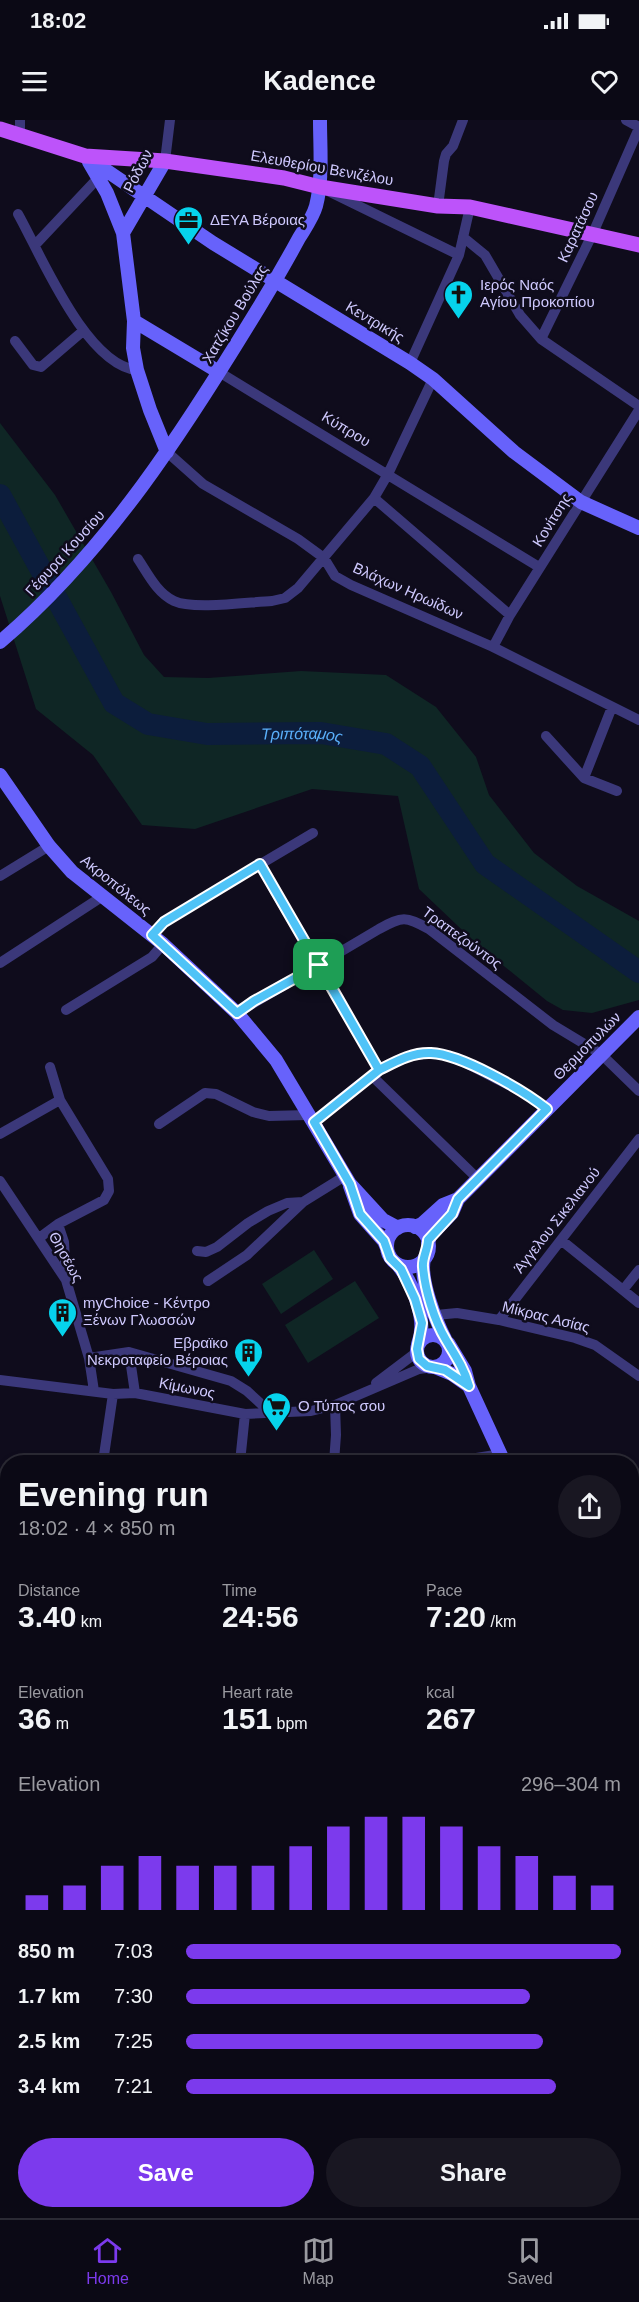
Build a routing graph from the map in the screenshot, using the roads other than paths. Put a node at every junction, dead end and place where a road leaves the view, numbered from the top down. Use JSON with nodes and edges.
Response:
{"nodes":[{"id":1,"x":170,"y":120,"type":"edge"},
{"id":2,"x":320,"y":120,"type":"edge"},
{"id":3,"x":463,"y":120,"type":"edge"},
{"id":4,"x":626,"y":120,"type":"edge"},
{"id":5,"x":639,"y":127,"type":"edge"},
{"id":6,"x":20,"y":128,"type":"edge"},
{"id":7,"x":0,"y":129,"type":"edge"},
{"id":8,"x":85,"y":156,"type":"junction"},
{"id":9,"x":165,"y":161,"type":"junction"},
{"id":10,"x":99,"y":177,"type":"junction"},
{"id":11,"x":320,"y":187,"type":"junction"},
{"id":12,"x":144,"y":197,"type":"junction"},
{"id":13,"x":438,"y":206,"type":"junction"},
{"id":14,"x":470,"y":207,"type":"junction"},
{"id":15,"x":18,"y":214,"type":"dead end"},
{"id":16,"x":123,"y":233,"type":"junction"},
{"id":17,"x":593,"y":233,"type":"junction"},
{"id":18,"x":463,"y":237,"type":"junction"},
{"id":19,"x":639,"y":244,"type":"edge"},
{"id":20,"x":35,"y":245,"type":"junction"},
{"id":21,"x":459,"y":255,"type":"junction"},
{"id":22,"x":275,"y":281,"type":"junction"},
{"id":23,"x":134,"y":321,"type":"junction"},
{"id":24,"x":83,"y":331,"type":"junction"},
{"id":25,"x":541,"y":339,"type":"junction"},
{"id":26,"x":15,"y":341,"type":"dead end"},
{"id":27,"x":410,"y":363,"type":"junction"},
{"id":28,"x":137,"y":370,"type":"junction"},
{"id":29,"x":219,"y":372,"type":"junction"},
{"id":30,"x":433,"y":379,"type":"junction"},
{"id":31,"x":639,"y":408,"type":"edge"},
{"id":32,"x":167,"y":452,"type":"junction"},
{"id":33,"x":388,"y":474,"type":"junction"},
{"id":34,"x":374,"y":498,"type":"junction"},
{"id":35,"x":581,"y":502,"type":"junction"},
{"id":36,"x":127,"y":508,"type":"joint"},
{"id":37,"x":639,"y":528,"type":"edge"},
{"id":38,"x":324,"y":558,"type":"junction"},
{"id":39,"x":138,"y":559,"type":"dead end"},
{"id":40,"x":539,"y":567,"type":"junction"},
{"id":41,"x":510,"y":615,"type":"junction"},
{"id":42,"x":0,"y":642,"type":"edge"},
{"id":43,"x":493,"y":647,"type":"junction"},
{"id":44,"x":612,"y":707,"type":"junction"},
{"id":45,"x":639,"y":720,"type":"edge"},
{"id":46,"x":546,"y":736,"type":"dead end"},
{"id":47,"x":0,"y":775,"type":"edge"},
{"id":48,"x":584,"y":778,"type":"junction"},
{"id":49,"x":617,"y":791,"type":"dead end"},
{"id":50,"x":313,"y":833,"type":"dead end"},
{"id":51,"x":49,"y":846,"type":"junction"},
{"id":52,"x":260,"y":864,"type":"junction"},
{"id":53,"x":0,"y":876,"type":"edge"},
{"id":54,"x":103,"y":896,"type":"junction"},
{"id":55,"x":158,"y":940,"type":"junction"},
{"id":56,"x":0,"y":963,"type":"edge"},
{"id":57,"x":319,"y":965,"type":"junction"},
{"id":58,"x":66,"y":1010,"type":"dead end"},
{"id":59,"x":237,"y":1013,"type":"junction"},
{"id":60,"x":638,"y":1018,"type":"edge"},
{"id":61,"x":601,"y":1054,"type":"junction"},
{"id":62,"x":50,"y":1067,"type":"dead end"},
{"id":63,"x":375,"y":1073,"type":"junction"},
{"id":64,"x":639,"y":1090,"type":"edge"},
{"id":65,"x":60,"y":1100,"type":"junction"},
{"id":66,"x":547,"y":1109,"type":"junction"},
{"id":67,"x":311,"y":1118,"type":"junction"},
{"id":68,"x":159,"y":1124,"type":"dead end"},
{"id":69,"x":0,"y":1134,"type":"edge"},
{"id":70,"x":639,"y":1139,"type":"edge"},
{"id":71,"x":478,"y":1179,"type":"junction"},
{"id":72,"x":347,"y":1180,"type":"junction"},
{"id":73,"x":0,"y":1181,"type":"edge"},
{"id":74,"x":458,"y":1199,"type":"junction"},
{"id":75,"x":303,"y":1202,"type":"junction"},
{"id":76,"x":58,"y":1224,"type":"junction"},
{"id":77,"x":415,"y":1227,"type":"junction"},
{"id":78,"x":398,"y":1228,"type":"junction"},
{"id":79,"x":39,"y":1238,"type":"junction"},
{"id":80,"x":561,"y":1240,"type":"junction"},
{"id":81,"x":428,"y":1243,"type":"junction"},
{"id":82,"x":387,"y":1248,"type":"junction"},
{"id":83,"x":197,"y":1251,"type":"dead end"},
{"id":84,"x":424,"y":1259,"type":"junction"},
{"id":85,"x":398,"y":1265,"type":"junction"},
{"id":86,"x":639,"y":1270,"type":"edge"},
{"id":87,"x":66,"y":1280,"type":"junction"},
{"id":88,"x":208,"y":1281,"type":"dead end"},
{"id":89,"x":623,"y":1290,"type":"junction"},
{"id":90,"x":639,"y":1303,"type":"edge"},
{"id":91,"x":435,"y":1315,"type":"junction"},
{"id":92,"x":499,"y":1320,"type":"junction"},
{"id":93,"x":447,"y":1341,"type":"junction"},
{"id":94,"x":418,"y":1346,"type":"junction"},
{"id":95,"x":129,"y":1352,"type":"junction"},
{"id":96,"x":89,"y":1358,"type":"junction"},
{"id":97,"x":434,"y":1367,"type":"junction"},
{"id":98,"x":639,"y":1376,"type":"edge"},
{"id":99,"x":0,"y":1380,"type":"edge"},
{"id":100,"x":469,"y":1386,"type":"junction"},
{"id":101,"x":366,"y":1390,"type":"junction"},
{"id":102,"x":94,"y":1392,"type":"junction"},
{"id":103,"x":135,"y":1393,"type":"junction"},
{"id":104,"x":113,"y":1394,"type":"junction"},
{"id":105,"x":335,"y":1405,"type":"junction"},
{"id":106,"x":271,"y":1413,"type":"junction"},
{"id":107,"x":245,"y":1414,"type":"junction"},
{"id":108,"x":104,"y":1455,"type":"edge"},
{"id":109,"x":241,"y":1455,"type":"edge"},
{"id":110,"x":335,"y":1455,"type":"edge"},
{"id":111,"x":501,"y":1455,"type":"edge"}],
"edges":[{"from":1,"to":9,"type":"street","name":"Ρόδων"},
{"from":2,"to":11,"type":"street","name":"Χατζίκου Βούλας"},
{"from":3,"to":13,"type":"street"},
{"from":4,"to":5,"type":"street"},
{"from":5,"to":17,"type":"street","name":"Καρατάσου"},
{"from":6,"to":7,"type":"main road","name":"Ελευθερίου Βενιζέλου"},
{"from":6,"to":8,"type":"main road","name":"Ελευθερίου Βενιζέλου"},
{"from":8,"to":9,"type":"main road","name":"Ελευθερίου Βενιζέλου"},
{"from":8,"to":10,"type":"street","name":"Βλάχων Ηρωίδων"},
{"from":8,"to":12,"type":"street","name":"Κεντρικής"},
{"from":9,"to":11,"type":"main road","name":"Ελευθερίου Βενιζέλου"},
{"from":9,"to":12,"type":"street","name":"Ρόδων"},
{"from":10,"to":16,"type":"street","name":"Βλάχων Ηρωίδων"},
{"from":10,"to":20,"type":"street"},
{"from":11,"to":13,"type":"main road","name":"Ελευθερίου Βενιζέλου"},
{"from":11,"to":21,"type":"street"},
{"from":11,"to":22,"type":"street","name":"Χατζίκου Βούλας"},
{"from":12,"to":16,"type":"street","name":"Ρόδων"},
{"from":12,"to":22,"type":"street","name":"Κεντρικής"},
{"from":13,"to":14,"type":"main road","name":"Ελευθερίου Βενιζέλου"},
{"from":14,"to":17,"type":"main road","name":"Ελευθερίου Βενιζέλου"},
{"from":14,"to":18,"type":"street"},
{"from":15,"to":20,"type":"street"},
{"from":16,"to":23,"type":"street","name":"Βλάχων Ηρωίδων"},
{"from":17,"to":19,"type":"main road","name":"Ελευθερίου Βενιζέλου"},
{"from":17,"to":25,"type":"street","name":"Καρατάσου"},
{"from":18,"to":21,"type":"street"},
{"from":18,"to":25,"type":"street"},
{"from":20,"to":24,"type":"street"},
{"from":21,"to":27,"type":"street"},
{"from":22,"to":27,"type":"street","name":"Κεντρικής"},
{"from":22,"to":29,"type":"street","name":"Χατζίκου Βούλας"},
{"from":23,"to":28,"type":"street","name":"Βλάχων Ηρωίδων"},
{"from":23,"to":29,"type":"street","name":"Κύπρου"},
{"from":24,"to":26,"type":"street"},
{"from":24,"to":28,"type":"street"},
{"from":25,"to":31,"type":"street"},
{"from":27,"to":30,"type":"street","name":"Κεντρικής"},
{"from":28,"to":32,"type":"street","name":"Βλάχων Ηρωίδων"},
{"from":29,"to":32,"type":"street","name":"Χατζίκου Βούλας"},
{"from":29,"to":33,"type":"street","name":"Κύπρου"},
{"from":30,"to":33,"type":"street"},
{"from":30,"to":35,"type":"street","name":"Κεντρικής"},
{"from":31,"to":35,"type":"street","name":"Κονίτσης"},
{"from":32,"to":36,"type":"street","name":"Χατζίκου Βούλας"},
{"from":32,"to":38,"type":"street","name":"Βλάχων Ηρωίδων"},
{"from":33,"to":34,"type":"street"},
{"from":33,"to":40,"type":"street","name":"Κύπρου"},
{"from":34,"to":38,"type":"street"},
{"from":34,"to":41,"type":"street"},
{"from":35,"to":37,"type":"street","name":"Κεντρικής"},
{"from":35,"to":40,"type":"street","name":"Κονίτσης"},
{"from":36,"to":42,"type":"street","name":"Γέφυρα Κουσίου"},
{"from":38,"to":39,"type":"street"},
{"from":38,"to":43,"type":"street","name":"Βλάχων Ηρωίδων"},
{"from":40,"to":41,"type":"street","name":"Κονίτσης"},
{"from":41,"to":43,"type":"street","name":"Κονίτσης"},
{"from":43,"to":44,"type":"street","name":"Βλάχων Ηρωίδων"},
{"from":44,"to":45,"type":"street","name":"Βλάχων Ηρωίδων"},
{"from":44,"to":48,"type":"street"},
{"from":46,"to":48,"type":"street"},
{"from":47,"to":51,"type":"street","name":"Ακροπόλεως"},
{"from":48,"to":49,"type":"street"},
{"from":50,"to":52,"type":"street"},
{"from":51,"to":53,"type":"street"},
{"from":51,"to":54,"type":"street","name":"Ακροπόλεως"},
{"from":52,"to":55,"type":"street"},
{"from":52,"to":57,"type":"street"},
{"from":54,"to":55,"type":"street","name":"Ακροπόλεως"},
{"from":54,"to":56,"type":"street"},
{"from":55,"to":58,"type":"street"},
{"from":55,"to":59,"type":"street","name":"Ακροπόλεως"},
{"from":57,"to":59,"type":"street","name":"Τραπεζούντος"},
{"from":57,"to":61,"type":"street","name":"Τραπεζούντος"},
{"from":57,"to":63,"type":"street"},
{"from":59,"to":67,"type":"street","name":"Ακροπόλεως"},
{"from":60,"to":61,"type":"street","name":"Θερμοπυλών"},
{"from":61,"to":64,"type":"street"},
{"from":61,"to":66,"type":"street","name":"Θερμοπυλών"},
{"from":62,"to":65,"type":"street"},
{"from":63,"to":66,"type":"street"},
{"from":63,"to":67,"type":"street"},
{"from":63,"to":71,"type":"street"},
{"from":65,"to":69,"type":"street"},
{"from":65,"to":76,"type":"street"},
{"from":66,"to":71,"type":"street","name":"Θερμοπυλών"},
{"from":67,"to":68,"type":"street"},
{"from":67,"to":72,"type":"street","name":"Ακροπόλεως"},
{"from":70,"to":80,"type":"street","name":"Άγγελου Σικελιανού"},
{"from":71,"to":74,"type":"street","name":"Θερμοπυλών"},
{"from":72,"to":75,"type":"street"},
{"from":72,"to":78,"type":"street","name":"Ακροπόλεως"},
{"from":72,"to":82,"type":"street","name":"Ακροπόλεως"},
{"from":73,"to":79,"type":"street","name":"Θησέως"},
{"from":74,"to":77,"type":"street","name":"Θερμοπυλών"},
{"from":74,"to":81,"type":"street","name":"Θερμοπυλών"},
{"from":75,"to":83,"type":"street"},
{"from":75,"to":88,"type":"street"},
{"from":76,"to":79,"type":"street"},
{"from":76,"to":87,"type":"street"},
{"from":77,"to":78,"type":"street"},
{"from":77,"to":81,"type":"street"},
{"from":78,"to":82,"type":"street"},
{"from":79,"to":87,"type":"street","name":"Θησέως"},
{"from":80,"to":89,"type":"street"},
{"from":80,"to":92,"type":"street","name":"Άγγελου Σικελιανού"},
{"from":81,"to":84,"type":"street"},
{"from":82,"to":85,"type":"street"},
{"from":84,"to":85,"type":"street"},
{"from":84,"to":91,"type":"street"},
{"from":85,"to":94,"type":"street"},
{"from":86,"to":89,"type":"street"},
{"from":87,"to":96,"type":"street","name":"Θησέως"},
{"from":89,"to":90,"type":"street"},
{"from":91,"to":92,"type":"street","name":"Μίκρας Ασίας"},
{"from":91,"to":93,"type":"street"},
{"from":92,"to":98,"type":"street","name":"Μίκρας Ασίας"},
{"from":93,"to":94,"type":"street"},
{"from":93,"to":97,"type":"street"},
{"from":93,"to":100,"type":"street"},
{"from":94,"to":97,"type":"street"},
{"from":94,"to":101,"type":"street","name":"Κίμωνος"},
{"from":95,"to":96,"type":"street"},
{"from":95,"to":103,"type":"street"},
{"from":95,"to":106,"type":"street"},
{"from":96,"to":102,"type":"street","name":"Θησέως"},
{"from":97,"to":100,"type":"street"},
{"from":97,"to":101,"type":"street","name":"Κίμωνος"},
{"from":99,"to":102,"type":"street","name":"Κίμωνος"},
{"from":100,"to":111,"type":"street"},
{"from":101,"to":105,"type":"street","name":"Κίμωνος"},
{"from":102,"to":104,"type":"street","name":"Κίμωνος"},
{"from":103,"to":104,"type":"street","name":"Κίμωνος"},
{"from":103,"to":107,"type":"street","name":"Κίμωνος"},
{"from":104,"to":108,"type":"street"},
{"from":105,"to":106,"type":"street","name":"Κίμωνος"},
{"from":105,"to":110,"type":"street"},
{"from":106,"to":107,"type":"street","name":"Κίμωνος"},
{"from":107,"to":109,"type":"street"}]}
